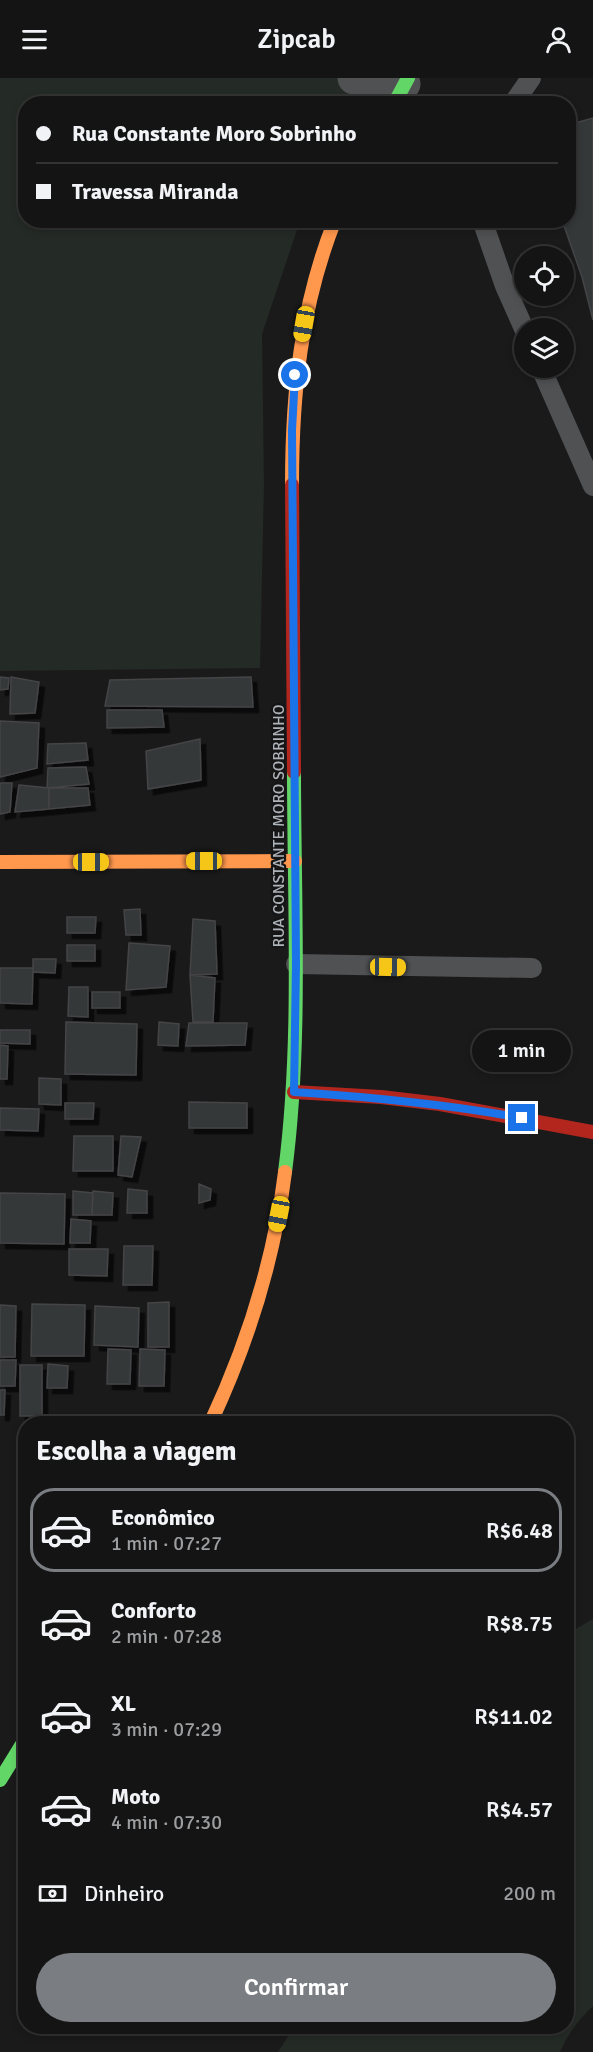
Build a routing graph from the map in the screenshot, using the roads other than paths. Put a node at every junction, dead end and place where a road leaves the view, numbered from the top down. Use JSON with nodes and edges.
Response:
{"nodes":[{"id":1,"x":354,"y":78,"type":"edge"},
{"id":2,"x":531,"y":78,"type":"edge"},
{"id":3,"x":402,"y":89,"type":"edge"},
{"id":4,"x":519,"y":96,"type":"edge"},
{"id":5,"x":331,"y":228,"type":"edge"},
{"id":6,"x":485,"y":228,"type":"edge"},
{"id":7,"x":519,"y":318,"type":"edge"},
{"id":8,"x":545,"y":378,"type":"edge"},
{"id":9,"x":593,"y":486,"type":"edge"},
{"id":10,"x":295,"y":861,"type":"junction"},
{"id":11,"x":0,"y":862,"type":"edge"},
{"id":12,"x":296,"y":964,"type":"junction"},
{"id":13,"x":532,"y":968,"type":"dead end"},
{"id":14,"x":294,"y":1092,"type":"junction"},
{"id":15,"x":593,"y":1132,"type":"edge"},
{"id":16,"x":214,"y":1416,"type":"edge"},
{"id":17,"x":18,"y":1751,"type":"edge"},
{"id":18,"x":0,"y":1780,"type":"edge"}],
"edges":[{"from":1,"to":3,"type":"street"},
{"from":2,"to":4,"type":"lane"},
{"from":5,"to":10,"type":"main road","name":"RUA CONSTANTE MORO SOBRINHO"},
{"from":6,"to":7,"type":"lane"},
{"from":8,"to":9,"type":"lane"},
{"from":10,"to":11,"type":"main road"},
{"from":10,"to":12,"type":"main road","name":"RUA CONSTANTE MORO SOBRINHO"},
{"from":12,"to":13,"type":"lane"},
{"from":12,"to":14,"type":"main road","name":"RUA CONSTANTE MORO SOBRINHO"},
{"from":14,"to":15,"type":"main road"},
{"from":14,"to":16,"type":"main road","name":"RUA CONSTANTE MORO SOBRINHO"},
{"from":17,"to":18,"type":"main road"}]}
